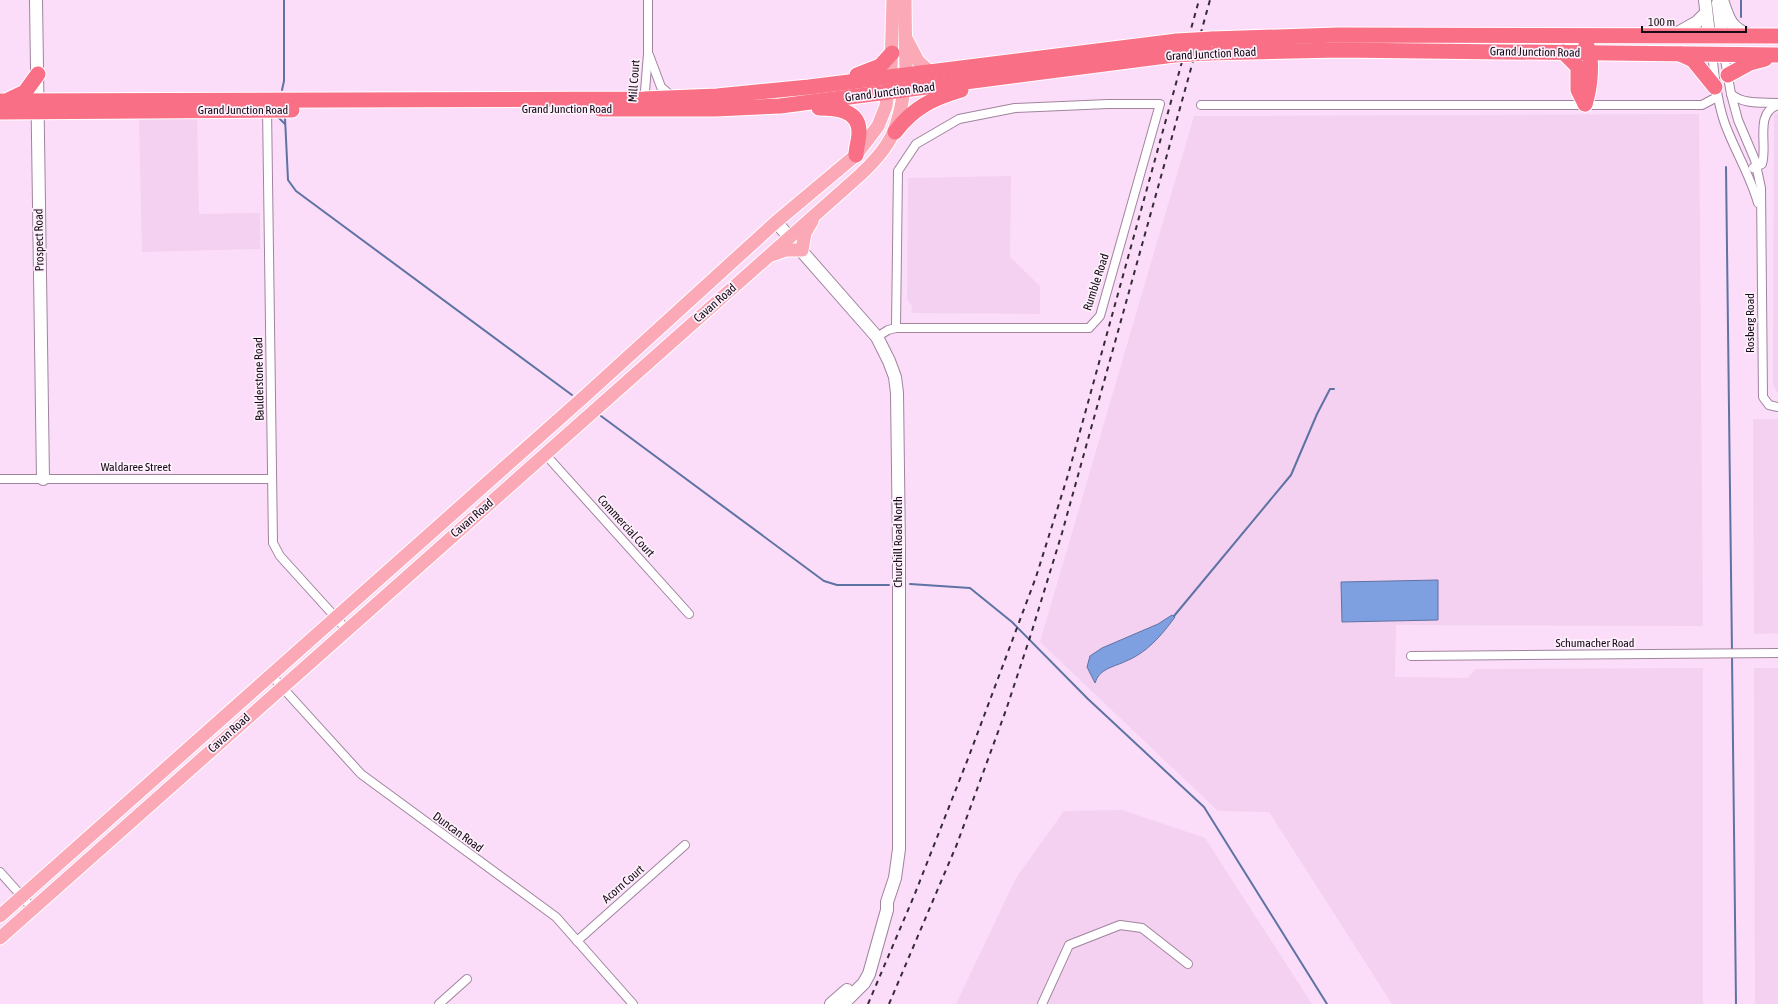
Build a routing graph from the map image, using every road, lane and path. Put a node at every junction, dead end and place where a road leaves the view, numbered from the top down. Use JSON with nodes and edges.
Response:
{"nodes":[{"id":1,"x":36,"y":0,"type":"edge"},
{"id":2,"x":648,"y":0,"type":"edge"},
{"id":3,"x":893,"y":0,"type":"edge"},
{"id":4,"x":905,"y":0,"type":"edge"},
{"id":5,"x":1705,"y":0,"type":"edge"},
{"id":6,"x":1718,"y":0,"type":"edge"},
{"id":7,"x":1722,"y":0,"type":"edge"},
{"id":8,"x":1706,"y":12,"type":"junction"},
{"id":9,"x":905,"y":33,"type":"junction"},
{"id":10,"x":1674,"y":35,"type":"junction"},
{"id":11,"x":1716,"y":35,"type":"junction"},
{"id":12,"x":1575,"y":36,"type":"junction"},
{"id":13,"x":1751,"y":36,"type":"junction"},
{"id":14,"x":1778,"y":36,"type":"edge"},
{"id":15,"x":1338,"y":42,"type":"junction"},
{"id":16,"x":1175,"y":48,"type":"junction"},
{"id":17,"x":1564,"y":52,"type":"junction"},
{"id":18,"x":1590,"y":52,"type":"junction"},
{"id":19,"x":648,"y":54,"type":"junction"},
{"id":20,"x":892,"y":54,"type":"junction"},
{"id":21,"x":1680,"y":54,"type":"junction"},
{"id":22,"x":1718,"y":54,"type":"junction"},
{"id":23,"x":1778,"y":55,"type":"edge"},
{"id":24,"x":931,"y":73,"type":"junction"},
{"id":25,"x":38,"y":74,"type":"junction"},
{"id":26,"x":1728,"y":75,"type":"junction"},
{"id":27,"x":906,"y":76,"type":"junction"},
{"id":28,"x":890,"y":77,"type":"junction"},
{"id":29,"x":999,"y":78,"type":"junction"},
{"id":30,"x":809,"y":87,"type":"junction"},
{"id":31,"x":904,"y":90,"type":"junction"},
{"id":32,"x":889,"y":92,"type":"junction"},
{"id":33,"x":1716,"y":92,"type":"junction"},
{"id":34,"x":1731,"y":94,"type":"junction"},
{"id":35,"x":674,"y":98,"type":"junction"},
{"id":36,"x":2,"y":104,"type":"edge"},
{"id":37,"x":644,"y":104,"type":"junction"},
{"id":38,"x":1586,"y":104,"type":"junction"},
{"id":39,"x":1778,"y":104,"type":"edge"},
{"id":40,"x":266,"y":105,"type":"junction"},
{"id":41,"x":1201,"y":105,"type":"dead end"},
{"id":42,"x":38,"y":106,"type":"junction"},
{"id":43,"x":780,"y":106,"type":"junction"},
{"id":44,"x":895,"y":132,"type":"junction"},
{"id":45,"x":856,"y":155,"type":"junction"},
{"id":46,"x":1745,"y":166,"type":"junction"},
{"id":47,"x":1757,"y":168,"type":"junction"},
{"id":48,"x":817,"y":212,"type":"junction"},
{"id":49,"x":776,"y":222,"type":"junction"},
{"id":50,"x":1762,"y":230,"type":"junction"},
{"id":51,"x":790,"y":237,"type":"junction"},
{"id":52,"x":802,"y":250,"type":"junction"},
{"id":53,"x":767,"y":257,"type":"junction"},
{"id":54,"x":896,"y":328,"type":"junction"},
{"id":55,"x":877,"y":337,"type":"junction"},
{"id":56,"x":1778,"y":407,"type":"edge"},
{"id":57,"x":545,"y":454,"type":"junction"},
{"id":58,"x":0,"y":479,"type":"edge"},
{"id":59,"x":43,"y":479,"type":"junction"},
{"id":60,"x":272,"y":479,"type":"junction"},
{"id":61,"x":689,"y":614,"type":"dead end"},
{"id":62,"x":336,"y":617,"type":"junction"},
{"id":63,"x":347,"y":630,"type":"junction"},
{"id":64,"x":1778,"y":653,"type":"edge"},
{"id":65,"x":1411,"y":656,"type":"dead end"},
{"id":66,"x":271,"y":675,"type":"junction"},
{"id":67,"x":282,"y":687,"type":"junction"},
{"id":68,"x":685,"y":845,"type":"dead end"},
{"id":69,"x":0,"y":872,"type":"edge"},
{"id":70,"x":21,"y":896,"type":"junction"},
{"id":71,"x":886,"y":902,"type":"junction"},
{"id":72,"x":33,"y":909,"type":"junction"},
{"id":73,"x":0,"y":916,"type":"edge"},
{"id":74,"x":0,"y":938,"type":"edge"},
{"id":75,"x":577,"y":941,"type":"junction"},
{"id":76,"x":1188,"y":964,"type":"dead end"},
{"id":77,"x":467,"y":979,"type":"dead end"},
{"id":78,"x":439,"y":1004,"type":"edge"},
{"id":79,"x":633,"y":1004,"type":"edge"},
{"id":80,"x":831,"y":1004,"type":"edge"},
{"id":81,"x":842,"y":1004,"type":"edge"},
{"id":82,"x":1042,"y":1004,"type":"edge"}],
"edges":[{"from":1,"to":25,"type":"street","name":"Prospect Road"},
{"from":2,"to":19,"type":"street","name":"Mill Court"},
{"from":3,"to":20,"type":"main road","name":"Cavan Road"},
{"from":4,"to":9,"type":"main road"},
{"from":5,"to":8,"type":"street"},
{"from":6,"to":11,"type":"street"},
{"from":7,"to":13,"type":"street"},
{"from":8,"to":10,"type":"street"},
{"from":8,"to":11,"type":"street"},
{"from":9,"to":24,"type":"main road"},
{"from":9,"to":27,"type":"main road"},
{"from":10,"to":11,"type":"highway","name":"Grand Junction Road"},
{"from":10,"to":12,"type":"highway","name":"Grand Junction Road"},
{"from":11,"to":13,"type":"highway","name":"Grand Junction Road"},
{"from":11,"to":22,"type":"highway"},
{"from":12,"to":15,"type":"highway","name":"Grand Junction Road"},
{"from":12,"to":18,"type":"highway"},
{"from":13,"to":14,"type":"highway","name":"Grand Junction Road"},
{"from":15,"to":16,"type":"highway","name":"Grand Junction Road","bridge":true},
{"from":15,"to":17,"type":"highway","name":"Grand Junction Road"},
{"from":16,"to":24,"type":"highway","name":"Grand Junction Road"},
{"from":16,"to":29,"type":"highway","name":"Grand Junction Road"},
{"from":17,"to":18,"type":"highway","name":"Grand Junction Road"},
{"from":17,"to":38,"type":"highway"},
{"from":18,"to":21,"type":"highway","name":"Grand Junction Road"},
{"from":18,"to":38,"type":"highway"},
{"from":19,"to":35,"type":"street","name":"Mill Court"},
{"from":19,"to":37,"type":"street","name":"Mill Court"},
{"from":20,"to":28,"type":"main road","name":"Cavan Road"},
{"from":20,"to":30,"type":"highway"},
{"from":21,"to":22,"type":"highway","name":"Grand Junction Road"},
{"from":21,"to":33,"type":"highway"},
{"from":22,"to":23,"type":"highway","name":"Grand Junction Road"},
{"from":22,"to":26,"type":"street","name":"Rosberg Road"},
{"from":22,"to":33,"type":"street","name":"Rosberg Road"},
{"from":23,"to":26,"type":"highway"},
{"from":24,"to":27,"type":"highway","name":"Grand Junction Road"},
{"from":25,"to":36,"type":"highway"},
{"from":25,"to":42,"type":"street","name":"Prospect Road"},
{"from":26,"to":34,"type":"street","name":"Rosberg Road"},
{"from":27,"to":28,"type":"highway","name":"Grand Junction Road"},
{"from":27,"to":31,"type":"highway","name":"Cavan Road"},
{"from":28,"to":30,"type":"highway","name":"Grand Junction Road"},
{"from":28,"to":32,"type":"main road","name":"Cavan Road"},
{"from":29,"to":31,"type":"highway","name":"Grand Junction Road"},
{"from":29,"to":44,"type":"highway"},
{"from":30,"to":35,"type":"highway","name":"Grand Junction Road"},
{"from":31,"to":32,"type":"highway","name":"Grand Junction Road"},
{"from":31,"to":44,"type":"main road","name":"Cavan Road"},
{"from":32,"to":43,"type":"highway","name":"Grand Junction Road"},
{"from":32,"to":45,"type":"main road","name":"Cavan Road"},
{"from":33,"to":38,"type":"street"},
{"from":33,"to":46,"type":"street","name":"Rosberg Road"},
{"from":34,"to":39,"type":"street"},
{"from":34,"to":47,"type":"street","name":"Rosberg Road"},
{"from":35,"to":37,"type":"highway","name":"Grand Junction Road"},
{"from":36,"to":42,"type":"highway","name":"Grand Junction Road"},
{"from":37,"to":40,"type":"highway","name":"Grand Junction Road"},
{"from":37,"to":43,"type":"highway","name":"Grand Junction Road"},
{"from":38,"to":41,"type":"street"},
{"from":39,"to":47,"type":"street"},
{"from":40,"to":42,"type":"highway","name":"Grand Junction Road"},
{"from":40,"to":60,"type":"street","name":"Baulderstone Road"},
{"from":42,"to":59,"type":"street","name":"Prospect Road"},
{"from":43,"to":45,"type":"highway"},
{"from":44,"to":48,"type":"main road","name":"Cavan Road"},
{"from":45,"to":49,"type":"main road","name":"Cavan Road"},
{"from":46,"to":47,"type":"street"},
{"from":46,"to":50,"type":"street","name":"Rosberg Road"},
{"from":47,"to":50,"type":"street","name":"Rosberg Road"},
{"from":48,"to":51,"type":"main road","name":"Cavan Road"},
{"from":48,"to":52,"type":"main road"},
{"from":49,"to":51,"type":"street","name":"Churchill Road North"},
{"from":49,"to":62,"type":"main road","name":"Cavan Road"},
{"from":50,"to":56,"type":"street","name":"Rosberg Road"},
{"from":51,"to":52,"type":"street","name":"Churchill Road North"},
{"from":51,"to":53,"type":"main road","name":"Cavan Road"},
{"from":52,"to":53,"type":"main road"},
{"from":52,"to":55,"type":"street","name":"Churchill Road North"},
{"from":53,"to":57,"type":"main road","name":"Cavan Road"},
{"from":54,"to":54,"type":"street","name":"Rumble Road"},
{"from":54,"to":55,"type":"street","name":"Rumble Road"},
{"from":55,"to":71,"type":"street","name":"Churchill Road North"},
{"from":57,"to":61,"type":"street","name":"Commercial Court"},
{"from":57,"to":63,"type":"main road","name":"Cavan Road"},
{"from":58,"to":59,"type":"street","name":"Waldaree Street"},
{"from":59,"to":60,"type":"street","name":"Waldaree Street"},
{"from":60,"to":62,"type":"street","name":"Baulderstone Road"},
{"from":62,"to":63,"type":"street","name":"Baulderstone Road"},
{"from":62,"to":66,"type":"main road","name":"Cavan Road"},
{"from":63,"to":67,"type":"main road","name":"Cavan Road"},
{"from":64,"to":65,"type":"street","name":"Schumacher Road"},
{"from":66,"to":67,"type":"street","name":"Duncan Road"},
{"from":66,"to":70,"type":"main road","name":"Cavan Road"},
{"from":67,"to":72,"type":"main road","name":"Cavan Road"},
{"from":67,"to":75,"type":"street","name":"Duncan Road"},
{"from":68,"to":75,"type":"street","name":"Acorn Court"},
{"from":69,"to":70,"type":"street"},
{"from":70,"to":72,"type":"street"},
{"from":70,"to":73,"type":"main road","name":"Cavan Road"},
{"from":71,"to":80,"type":"street","name":"Churchill Road North"},
{"from":71,"to":81,"type":"street","name":"Churchill Road North"},
{"from":72,"to":74,"type":"main road","name":"Cavan Road"},
{"from":75,"to":79,"type":"street","name":"Duncan Road"},
{"from":76,"to":82,"type":"street"},
{"from":77,"to":78,"type":"street"}]}
